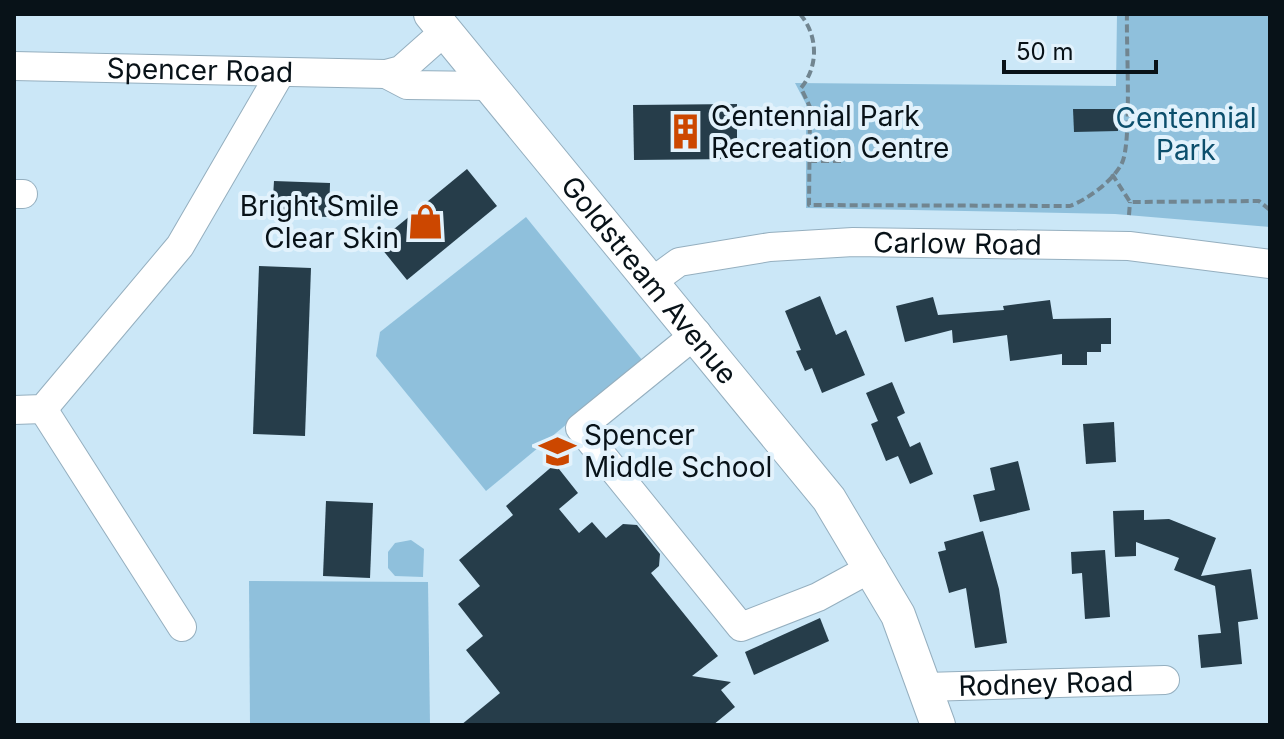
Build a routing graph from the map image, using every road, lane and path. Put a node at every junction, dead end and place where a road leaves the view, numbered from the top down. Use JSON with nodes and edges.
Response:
{"nodes":[{"id":1,"x":800,"y":14,"type":"edge"},
{"id":2,"x":1127,"y":14,"type":"edge"},
{"id":3,"x":438,"y":22,"type":"edge"},
{"id":4,"x":14,"y":66,"type":"edge"},
{"id":5,"x":281,"y":72,"type":"junction"},
{"id":6,"x":386,"y":74,"type":"junction"},
{"id":7,"x":490,"y":86,"type":"junction"},
{"id":8,"x":809,"y":161,"type":"junction"},
{"id":9,"x":841,"y":161,"type":"dead end"},
{"id":10,"x":1112,"y":174,"type":"junction"},
{"id":11,"x":1130,"y":202,"type":"junction"},
{"id":12,"x":1270,"y":210,"type":"edge"},
{"id":13,"x":1129,"y":215,"type":"dead end"},
{"id":14,"x":1270,"y":264,"type":"edge"},
{"id":15,"x":653,"y":281,"type":"junction"},
{"id":16,"x":697,"y":333,"type":"junction"},
{"id":17,"x":43,"y":409,"type":"junction"},
{"id":18,"x":14,"y":410,"type":"edge"},
{"id":19,"x":873,"y":567,"type":"junction"},
{"id":20,"x":182,"y":627,"type":"dead end"},
{"id":21,"x":1165,"y":680,"type":"dead end"},
{"id":22,"x":926,"y":687,"type":"junction"},
{"id":23,"x":938,"y":725,"type":"edge"}],
"edges":[{"from":1,"to":8,"type":"path"},
{"from":2,"to":10,"type":"path"},
{"from":3,"to":6,"type":"street"},
{"from":3,"to":7,"type":"main road","name":"Goldstream Avenue"},
{"from":4,"to":5,"type":"street","name":"Spencer Road"},
{"from":5,"to":6,"type":"street","name":"Spencer Road"},
{"from":5,"to":17,"type":"street"},
{"from":6,"to":7,"type":"street","name":"Spencer Road"},
{"from":7,"to":15,"type":"main road","name":"Goldstream Avenue"},
{"from":8,"to":9,"type":"path"},
{"from":8,"to":10,"type":"path"},
{"from":10,"to":11,"type":"path"},
{"from":11,"to":12,"type":"path"},
{"from":11,"to":13,"type":"path"},
{"from":14,"to":15,"type":"street","name":"Carlow Road"},
{"from":15,"to":16,"type":"main road","name":"Goldstream Avenue"},
{"from":16,"to":19,"type":"main road","name":"Goldstream Avenue"},
{"from":16,"to":19,"type":"street"},
{"from":17,"to":18,"type":"street"},
{"from":17,"to":20,"type":"street"},
{"from":19,"to":22,"type":"main road","name":"Goldstream Avenue"},
{"from":21,"to":22,"type":"street","name":"Rodney Road"},
{"from":22,"to":23,"type":"main road","name":"Goldstream Avenue"}]}
